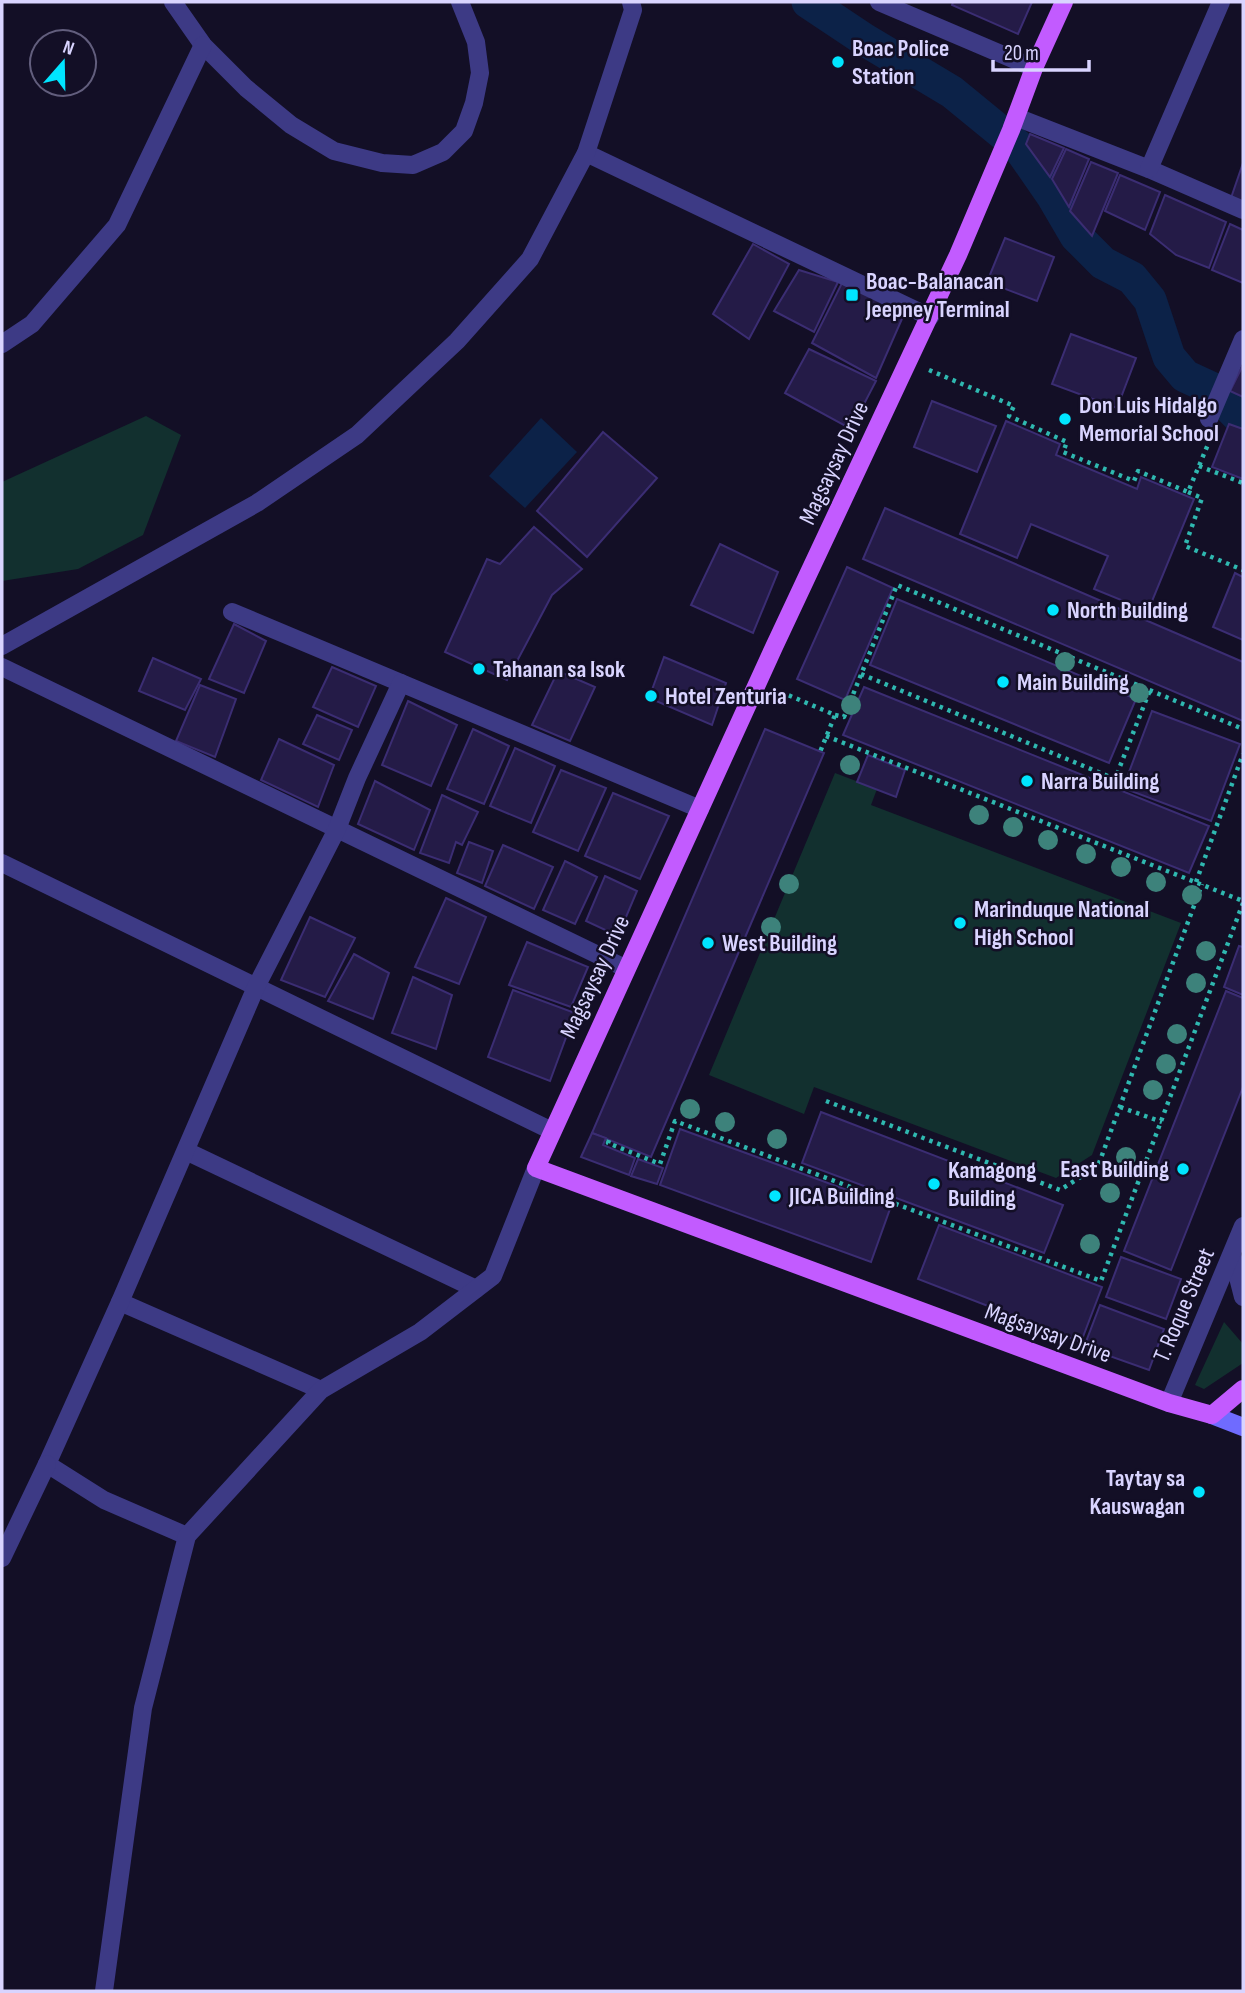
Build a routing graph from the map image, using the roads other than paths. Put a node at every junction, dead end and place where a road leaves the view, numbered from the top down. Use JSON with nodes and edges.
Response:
{"nodes":[{"id":1,"x":173,"y":2,"type":"edge"},
{"id":2,"x":460,"y":2,"type":"edge"},
{"id":3,"x":631,"y":2,"type":"edge"},
{"id":4,"x":879,"y":2,"type":"edge"},
{"id":5,"x":1064,"y":2,"type":"edge"},
{"id":6,"x":1221,"y":2,"type":"edge"},
{"id":7,"x":203,"y":45,"type":"junction"},
{"id":8,"x":1034,"y":68,"type":"junction"},
{"id":9,"x":1010,"y":131,"type":"junction"},
{"id":10,"x":586,"y":153,"type":"junction"},
{"id":11,"x":1150,"y":169,"type":"junction"},
{"id":12,"x":1243,"y":211,"type":"edge"},
{"id":13,"x":930,"y":317,"type":"junction"},
{"id":14,"x":1243,"y":340,"type":"edge"},
{"id":15,"x":2,"y":344,"type":"edge"},
{"id":16,"x":1209,"y":419,"type":"road end"},
{"id":17,"x":232,"y":612,"type":"dead end"},
{"id":18,"x":2,"y":646,"type":"edge"},
{"id":19,"x":2,"y":667,"type":"edge"},
{"id":20,"x":401,"y":683,"type":"junction"},
{"id":21,"x":700,"y":809,"type":"junction"},
{"id":22,"x":337,"y":829,"type":"junction"},
{"id":23,"x":2,"y":863,"type":"edge"},
{"id":24,"x":625,"y":968,"type":"junction"},
{"id":25,"x":256,"y":987,"type":"junction"},
{"id":26,"x":552,"y":1131,"type":"junction"},
{"id":27,"x":186,"y":1151,"type":"junction"},
{"id":28,"x":536,"y":1168,"type":"junction"},
{"id":29,"x":1243,"y":1227,"type":"edge"},
{"id":30,"x":1232,"y":1254,"type":"junction"},
{"id":31,"x":477,"y":1289,"type":"junction"},
{"id":32,"x":1243,"y":1297,"type":"edge"},
{"id":33,"x":120,"y":1302,"type":"junction"},
{"id":34,"x":1243,"y":1389,"type":"edge"},
{"id":35,"x":321,"y":1390,"type":"junction"},
{"id":36,"x":1170,"y":1403,"type":"junction"},
{"id":37,"x":1212,"y":1415,"type":"junction"},
{"id":38,"x":1243,"y":1427,"type":"edge"},
{"id":39,"x":47,"y":1464,"type":"junction"},
{"id":40,"x":187,"y":1536,"type":"junction"},
{"id":41,"x":2,"y":1558,"type":"edge"},
{"id":42,"x":104,"y":1991,"type":"edge"}],
"edges":[{"from":1,"to":7,"type":"street"},
{"from":2,"to":7,"type":"street"},
{"from":3,"to":10,"type":"street"},
{"from":4,"to":8,"type":"street"},
{"from":5,"to":8,"type":"main road","name":"Magsaysay Drive"},
{"from":6,"to":11,"type":"street"},
{"from":7,"to":15,"type":"street"},
{"from":8,"to":9,"type":"main road","name":"Magsaysay Drive"},
{"from":9,"to":11,"type":"street"},
{"from":9,"to":13,"type":"main road","name":"Magsaysay Drive"},
{"from":10,"to":13,"type":"street"},
{"from":10,"to":18,"type":"street"},
{"from":11,"to":12,"type":"street"},
{"from":13,"to":21,"type":"main road","name":"Magsaysay Drive"},
{"from":14,"to":16,"type":"street"},
{"from":17,"to":20,"type":"street"},
{"from":19,"to":22,"type":"street"},
{"from":20,"to":21,"type":"street"},
{"from":20,"to":22,"type":"street"},
{"from":21,"to":24,"type":"main road","name":"Magsaysay Drive"},
{"from":22,"to":24,"type":"street"},
{"from":22,"to":25,"type":"street"},
{"from":23,"to":25,"type":"street"},
{"from":24,"to":26,"type":"main road","name":"Magsaysay Drive"},
{"from":25,"to":26,"type":"street"},
{"from":25,"to":27,"type":"street"},
{"from":26,"to":28,"type":"main road","name":"Magsaysay Drive"},
{"from":27,"to":31,"type":"street"},
{"from":27,"to":33,"type":"street"},
{"from":28,"to":31,"type":"street"},
{"from":28,"to":36,"type":"main road","name":"Magsaysay Drive"},
{"from":29,"to":30,"type":"street","name":"T. Roque Street"},
{"from":30,"to":32,"type":"street"},
{"from":30,"to":36,"type":"street","name":"T. Roque Street"},
{"from":31,"to":35,"type":"street"},
{"from":33,"to":35,"type":"street"},
{"from":33,"to":39,"type":"street"},
{"from":34,"to":37,"type":"main road"},
{"from":35,"to":40,"type":"street"},
{"from":36,"to":37,"type":"main road","name":"Magsaysay Drive"},
{"from":37,"to":38,"type":"street"},
{"from":39,"to":40,"type":"street"},
{"from":39,"to":41,"type":"street"},
{"from":40,"to":42,"type":"street"}]}
